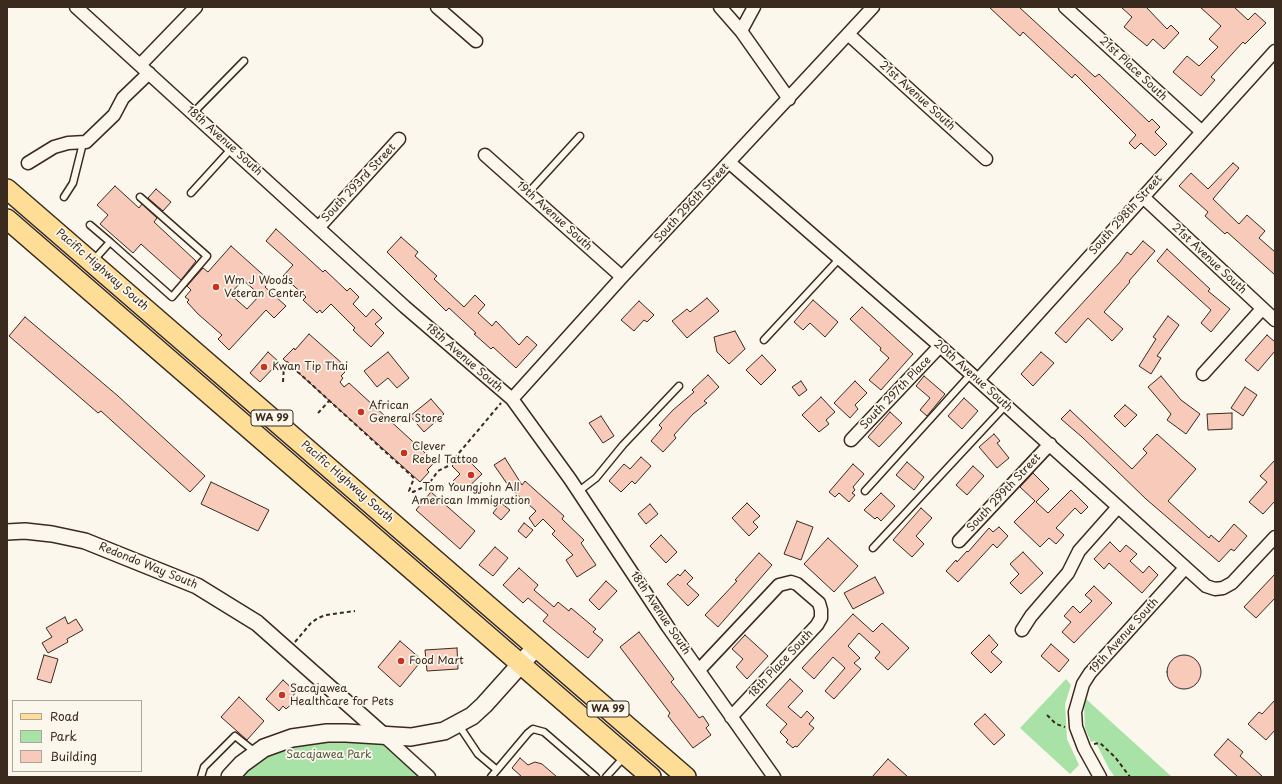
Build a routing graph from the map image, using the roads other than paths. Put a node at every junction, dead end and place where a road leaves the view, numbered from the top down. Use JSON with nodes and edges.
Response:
{"nodes":[{"id":1,"x":76,"y":7,"type":"edge"},
{"id":2,"x":196,"y":7,"type":"edge"},
{"id":3,"x":437,"y":7,"type":"edge"},
{"id":4,"x":720,"y":7,"type":"edge"},
{"id":5,"x":754,"y":7,"type":"edge"},
{"id":6,"x":873,"y":7,"type":"edge"},
{"id":7,"x":1065,"y":7,"type":"edge"},
{"id":8,"x":741,"y":30,"type":"junction"},
{"id":9,"x":848,"y":34,"type":"junction"},
{"id":10,"x":476,"y":41,"type":"dead end"},
{"id":11,"x":1275,"y":51,"type":"edge"},
{"id":12,"x":244,"y":61,"type":"dead end"},
{"id":13,"x":140,"y":65,"type":"junction"},
{"id":14,"x":150,"y":73,"type":"junction"},
{"id":15,"x":789,"y":99,"type":"junction"},
{"id":16,"x":193,"y":113,"type":"junction"},
{"id":17,"x":1201,"y":131,"type":"junction"},
{"id":18,"x":580,"y":136,"type":"dead end"},
{"id":19,"x":400,"y":139,"type":"dead end"},
{"id":20,"x":83,"y":143,"type":"junction"},
{"id":21,"x":232,"y":148,"type":"junction"},
{"id":22,"x":485,"y":155,"type":"dead end"},
{"id":23,"x":986,"y":159,"type":"dead end"},
{"id":24,"x":28,"y":162,"type":"dead end"},
{"id":25,"x":730,"y":163,"type":"junction"},
{"id":26,"x":191,"y":193,"type":"dead end"},
{"id":27,"x":528,"y":193,"type":"junction"},
{"id":28,"x":9,"y":194,"type":"edge"},
{"id":29,"x":64,"y":197,"type":"dead end"},
{"id":30,"x":140,"y":197,"type":"dead end"},
{"id":31,"x":1143,"y":197,"type":"junction"},
{"id":32,"x":13,"y":224,"type":"edge"},
{"id":33,"x":90,"y":225,"type":"dead end"},
{"id":34,"x":319,"y":227,"type":"junction"},
{"id":35,"x":110,"y":242,"type":"junction"},
{"id":36,"x":840,"y":258,"type":"junction"},
{"id":37,"x":92,"y":262,"type":"junction"},
{"id":38,"x":622,"y":277,"type":"junction"},
{"id":39,"x":1262,"y":308,"type":"junction"},
{"id":40,"x":154,"y":316,"type":"junction"},
{"id":41,"x":1275,"y":320,"type":"edge"},
{"id":42,"x":764,"y":340,"type":"dead end"},
{"id":43,"x":940,"y":346,"type":"junction"},
{"id":44,"x":1203,"y":374,"type":"dead end"},
{"id":45,"x":974,"y":377,"type":"junction"},
{"id":46,"x":679,"y":386,"type":"dead end"},
{"id":47,"x":510,"y":398,"type":"junction"},
{"id":48,"x":1006,"y":405,"type":"junction"},
{"id":49,"x":851,"y":440,"type":"dead end"},
{"id":50,"x":1050,"y":444,"type":"junction"},
{"id":51,"x":579,"y":491,"type":"junction"},
{"id":52,"x":865,"y":491,"type":"dead end"},
{"id":53,"x":1118,"y":508,"type":"junction"},
{"id":54,"x":7,"y":532,"type":"edge"},
{"id":55,"x":1275,"y":537,"type":"edge"},
{"id":56,"x":958,"y":541,"type":"dead end"},
{"id":57,"x":873,"y":548,"type":"dead end"},
{"id":58,"x":1185,"y":568,"type":"junction"},
{"id":59,"x":1022,"y":630,"type":"dead end"},
{"id":60,"x":536,"y":647,"type":"junction"},
{"id":61,"x":521,"y":664,"type":"junction"},
{"id":62,"x":699,"y":670,"type":"junction"},
{"id":63,"x":732,"y":717,"type":"junction"},
{"id":64,"x":458,"y":724,"type":"junction"},
{"id":65,"x":382,"y":734,"type":"junction"},
{"id":66,"x":256,"y":753,"type":"junction"},
{"id":67,"x":626,"y":755,"type":"junction"},
{"id":68,"x":497,"y":770,"type":"junction"},
{"id":69,"x":201,"y":777,"type":"edge"},
{"id":70,"x":230,"y":777,"type":"edge"},
{"id":71,"x":429,"y":777,"type":"edge"},
{"id":72,"x":491,"y":777,"type":"edge"},
{"id":73,"x":596,"y":777,"type":"edge"},
{"id":74,"x":606,"y":777,"type":"edge"},
{"id":75,"x":651,"y":777,"type":"edge"},
{"id":76,"x":686,"y":777,"type":"edge"},
{"id":77,"x":774,"y":777,"type":"edge"},
{"id":78,"x":1100,"y":777,"type":"edge"}],
"edges":[{"from":1,"to":13,"type":"street","name":"18th Avenue South"},
{"from":2,"to":13,"type":"street"},
{"from":3,"to":10,"type":"street"},
{"from":4,"to":8,"type":"street"},
{"from":5,"to":8,"type":"street"},
{"from":6,"to":9,"type":"street","name":"South 296th Street"},
{"from":7,"to":17,"type":"street","name":"21st Place South"},
{"from":8,"to":15,"type":"street"},
{"from":9,"to":15,"type":"street","name":"South 296th Street"},
{"from":9,"to":23,"type":"street","name":"21st Avenue South"},
{"from":11,"to":17,"type":"street","name":"South 298th Street"},
{"from":12,"to":16,"type":"lane"},
{"from":13,"to":14,"type":"street","name":"18th Avenue South"},
{"from":14,"to":16,"type":"street","name":"18th Avenue South"},
{"from":14,"to":20,"type":"street"},
{"from":15,"to":25,"type":"street","name":"South 296th Street"},
{"from":16,"to":21,"type":"street","name":"18th Avenue South"},
{"from":17,"to":31,"type":"street","name":"South 298th Street"},
{"from":18,"to":27,"type":"lane"},
{"from":19,"to":34,"type":"street","name":"South 293rd Street"},
{"from":20,"to":24,"type":"street"},
{"from":20,"to":29,"type":"lane"},
{"from":21,"to":26,"type":"lane"},
{"from":21,"to":34,"type":"street","name":"18th Avenue South"},
{"from":22,"to":27,"type":"street","name":"19th Avenue South"},
{"from":25,"to":36,"type":"street","name":"20th Avenue South"},
{"from":25,"to":38,"type":"street","name":"South 296th Street"},
{"from":27,"to":38,"type":"street","name":"19th Avenue South"},
{"from":28,"to":37,"type":"main road","name":"Pacific Highway South","number":"WA 99"},
{"from":30,"to":35,"type":"lane"},
{"from":31,"to":39,"type":"street","name":"21st Avenue South"},
{"from":31,"to":45,"type":"street","name":"South 298th Street"},
{"from":32,"to":40,"type":"main road"},
{"from":32,"to":61,"type":"main road","number":"WA 99"},
{"from":33,"to":35,"type":"lane"},
{"from":34,"to":47,"type":"street","name":"18th Avenue South"},
{"from":35,"to":37,"type":"lane"},
{"from":36,"to":42,"type":"lane"},
{"from":36,"to":43,"type":"street","name":"20th Avenue South"},
{"from":37,"to":40,"type":"main road","name":"Pacific Highway South","number":"WA 99"},
{"from":38,"to":47,"type":"street","name":"South 296th Street"},
{"from":39,"to":41,"type":"street","name":"21st Avenue South"},
{"from":39,"to":44,"type":"street"},
{"from":40,"to":60,"type":"main road","name":"Pacific Highway South","number":"WA 99"},
{"from":43,"to":45,"type":"street","name":"20th Avenue South"},
{"from":43,"to":49,"type":"street","name":"South 297th Place"},
{"from":45,"to":48,"type":"street","name":"20th Avenue South"},
{"from":45,"to":52,"type":"lane"},
{"from":46,"to":51,"type":"lane"},
{"from":47,"to":51,"type":"street","name":"18th Avenue South"},
{"from":48,"to":50,"type":"street","name":"20th Avenue South"},
{"from":48,"to":57,"type":"lane"},
{"from":50,"to":53,"type":"street","name":"20th Avenue South"},
{"from":50,"to":56,"type":"street","name":"South 299th Street"},
{"from":51,"to":62,"type":"street","name":"18th Avenue South"},
{"from":53,"to":58,"type":"street","name":"20th Avenue South"},
{"from":53,"to":59,"type":"street"},
{"from":54,"to":65,"type":"street","name":"Redondo Way South"},
{"from":55,"to":58,"type":"street","name":"20th Avenue South"},
{"from":58,"to":78,"type":"street","name":"19th Avenue South"},
{"from":60,"to":61,"type":"main road"},
{"from":60,"to":76,"type":"main road","name":"Pacific Highway South","number":"WA 99"},
{"from":61,"to":64,"type":"main road"},
{"from":61,"to":67,"type":"main road","number":"WA 99"},
{"from":62,"to":63,"type":"street","name":"18th Avenue South"},
{"from":62,"to":63,"type":"street","name":"18th Place South"},
{"from":63,"to":77,"type":"street","name":"18th Avenue South"},
{"from":64,"to":65,"type":"main road"},
{"from":64,"to":68,"type":"lane"},
{"from":65,"to":66,"type":"main road"},
{"from":65,"to":71,"type":"street"},
{"from":66,"to":69,"type":"lane"},
{"from":66,"to":70,"type":"main road"},
{"from":67,"to":74,"type":"lane"},
{"from":67,"to":75,"type":"main road","number":"WA 99"},
{"from":68,"to":72,"type":"lane"},
{"from":68,"to":73,"type":"lane"}]}
